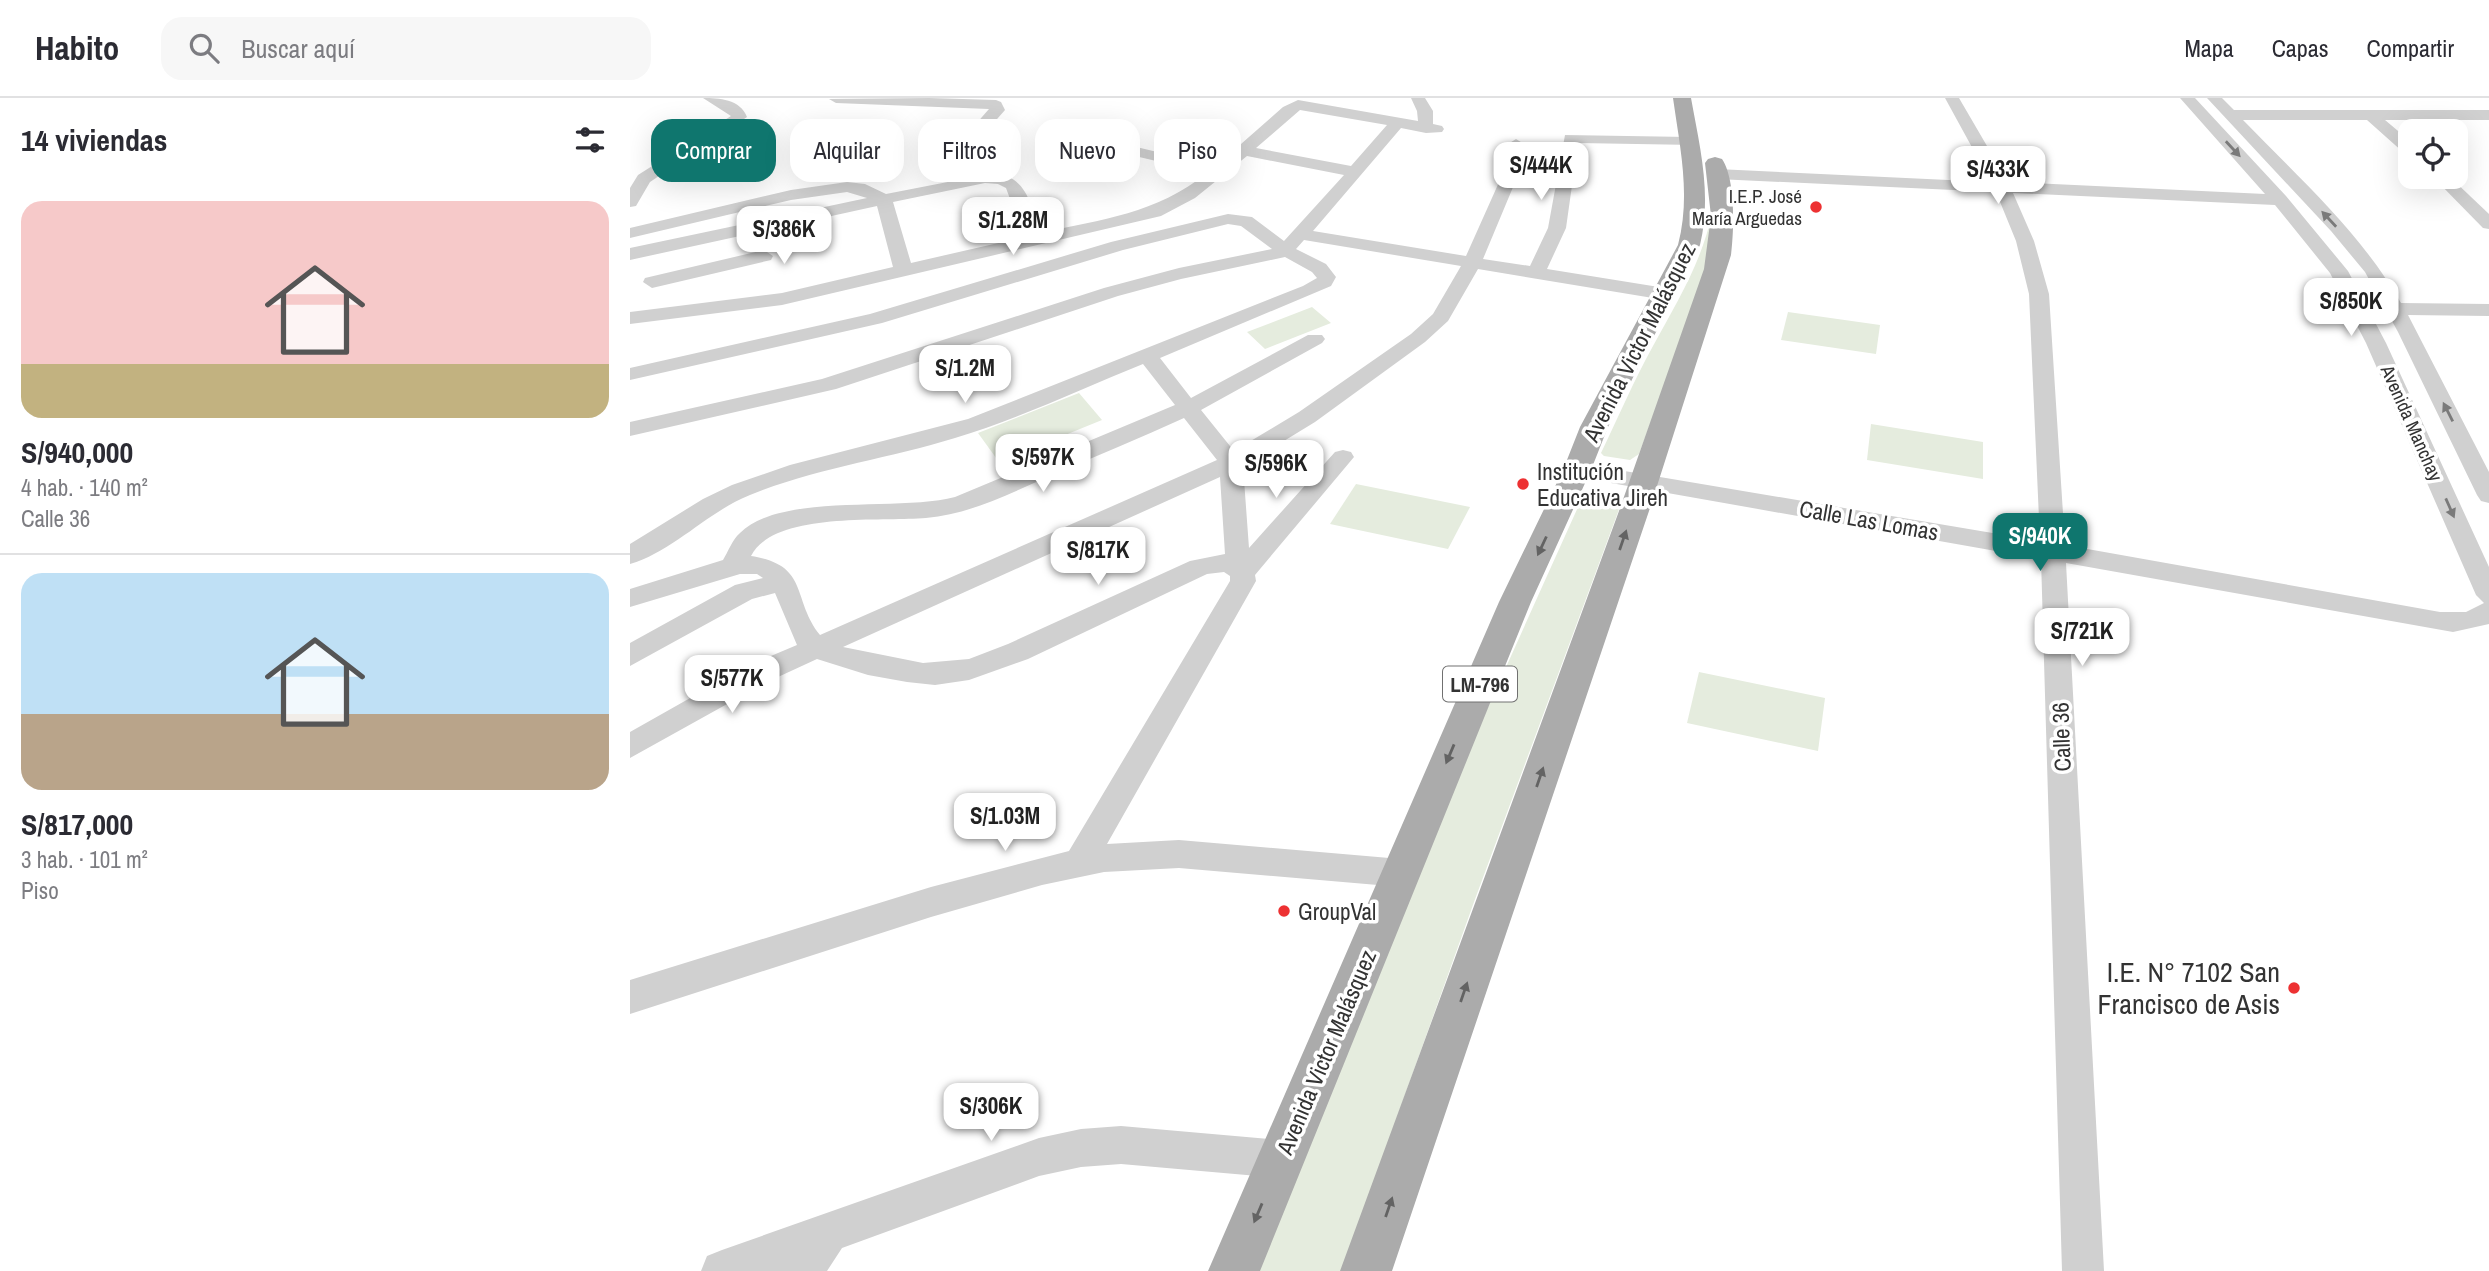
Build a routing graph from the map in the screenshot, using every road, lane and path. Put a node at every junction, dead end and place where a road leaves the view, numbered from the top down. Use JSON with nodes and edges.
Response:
{"nodes":[{"id":1,"x":710,"y":98,"type":"edge"},
{"id":2,"x":837,"y":98,"type":"edge"},
{"id":3,"x":1418,"y":98,"type":"edge"},
{"id":4,"x":1682,"y":98,"type":"edge"},
{"id":5,"x":1704,"y":98,"type":"edge"},
{"id":6,"x":1952,"y":98,"type":"edge"},
{"id":7,"x":2187,"y":98,"type":"edge"},
{"id":8,"x":2214,"y":98,"type":"edge"},
{"id":9,"x":953,"y":100,"type":"edge"},
{"id":10,"x":1312,"y":102,"type":"edge"},
{"id":11,"x":2230,"y":115,"type":"junction"},
{"id":12,"x":2489,"y":115,"type":"edge"},
{"id":13,"x":2371,"y":116,"type":"junction"},
{"id":14,"x":989,"y":119,"type":"edge"},
{"id":15,"x":1398,"y":122,"type":"junction"},
{"id":16,"x":2398,"y":139,"type":"edge"},
{"id":17,"x":1689,"y":142,"type":"junction"},
{"id":18,"x":1516,"y":144,"type":"dead end"},
{"id":19,"x":1242,"y":150,"type":"joint"},
{"id":20,"x":1356,"y":172,"type":"junction"},
{"id":21,"x":1717,"y":174,"type":"junction"},
{"id":22,"x":1202,"y":182,"type":"edge"},
{"id":23,"x":2004,"y":187,"type":"junction"},
{"id":24,"x":2453,"y":189,"type":"edge"},
{"id":25,"x":884,"y":199,"type":"junction"},
{"id":26,"x":2280,"y":200,"type":"junction"},
{"id":27,"x":630,"y":202,"type":"edge"},
{"id":28,"x":1108,"y":222,"type":"junction"},
{"id":29,"x":2489,"y":224,"type":"edge"},
{"id":30,"x":759,"y":227,"type":"junction"},
{"id":31,"x":630,"y":233,"type":"edge"},
{"id":32,"x":1300,"y":234,"type":"junction"},
{"id":33,"x":1034,"y":239,"type":"junction"},
{"id":34,"x":1116,"y":246,"type":"junction"},
{"id":35,"x":1284,"y":250,"type":"junction"},
{"id":36,"x":630,"y":254,"type":"edge"},
{"id":37,"x":764,"y":256,"type":"junction"},
{"id":38,"x":1472,"y":263,"type":"junction"},
{"id":39,"x":903,"y":270,"type":"junction"},
{"id":40,"x":1536,"y":273,"type":"junction"},
{"id":41,"x":652,"y":282,"type":"dead end"},
{"id":42,"x":1665,"y":295,"type":"junction"},
{"id":43,"x":758,"y":303,"type":"junction"},
{"id":44,"x":2396,"y":309,"type":"junction"},
{"id":45,"x":2489,"y":310,"type":"edge"},
{"id":46,"x":630,"y":317,"type":"edge"},
{"id":47,"x":1315,"y":339,"type":"dead end"},
{"id":48,"x":1146,"y":354,"type":"junction"},
{"id":49,"x":630,"y":374,"type":"edge"},
{"id":50,"x":1189,"y":408,"type":"junction"},
{"id":51,"x":630,"y":429,"type":"edge"},
{"id":52,"x":2465,"y":446,"type":"junction"},
{"id":53,"x":2489,"y":446,"type":"edge"},
{"id":54,"x":1343,"y":457,"type":"dead end"},
{"id":55,"x":1231,"y":463,"type":"junction"},
{"id":56,"x":1577,"y":470,"type":"junction"},
{"id":57,"x":1644,"y":481,"type":"junction"},
{"id":58,"x":2489,"y":495,"type":"edge"},
{"id":59,"x":2053,"y":552,"type":"junction"},
{"id":60,"x":630,"y":555,"type":"edge"},
{"id":61,"x":732,"y":567,"type":"junction"},
{"id":62,"x":1240,"y":570,"type":"junction"},
{"id":63,"x":784,"y":582,"type":"junction"},
{"id":64,"x":2487,"y":586,"type":"edge"},
{"id":65,"x":630,"y":598,"type":"edge"},
{"id":66,"x":2489,"y":611,"type":"edge"},
{"id":67,"x":817,"y":649,"type":"junction"},
{"id":68,"x":630,"y":656,"type":"edge"},
{"id":69,"x":630,"y":746,"type":"edge"},
{"id":70,"x":1080,"y":862,"type":"junction"},
{"id":71,"x":1401,"y":873,"type":"junction"},
{"id":72,"x":630,"y":997,"type":"edge"},
{"id":73,"x":1281,"y":1159,"type":"junction"},
{"id":74,"x":828,"y":1233,"type":"junction"},
{"id":75,"x":722,"y":1271,"type":"edge"},
{"id":76,"x":803,"y":1271,"type":"edge"},
{"id":77,"x":1234,"y":1271,"type":"edge"},
{"id":78,"x":1366,"y":1271,"type":"edge"},
{"id":79,"x":2083,"y":1271,"type":"edge"}],
"edges":[{"from":1,"to":27,"type":"street"},
{"from":2,"to":9,"type":"street"},
{"from":3,"to":15,"type":"street"},
{"from":4,"to":17,"type":"main road","name":"Avenida Victor Malásquez","number":"LM-796"},
{"from":5,"to":21,"type":"main road","name":"Avenida Victor Malásquez"},
{"from":6,"to":23,"type":"street","name":"Calle 36"},
{"from":7,"to":26,"type":"street","name":"Avenida Manchay","one_way":true},
{"from":8,"to":11,"type":"street","name":"Avenida Manchay"},
{"from":9,"to":14,"type":"street"},
{"from":10,"to":15,"type":"street"},
{"from":10,"to":19,"type":"street"},
{"from":11,"to":13,"type":"street"},
{"from":44,"to":11,"type":"street","name":"Avenida Manchay","one_way":true},
{"from":12,"to":13,"type":"street"},
{"from":13,"to":16,"type":"street"},
{"from":15,"to":20,"type":"street"},
{"from":17,"to":40,"type":"street"},
{"from":17,"to":42,"type":"main road","name":"Avenida Victor Malásquez","number":"LM-796"},
{"from":18,"to":38,"type":"street"},
{"from":19,"to":20,"type":"street"},
{"from":20,"to":32,"type":"street"},
{"from":21,"to":23,"type":"street"},
{"from":21,"to":57,"type":"main road","name":"Avenida Victor Malásquez"},
{"from":22,"to":28,"type":"street"},
{"from":23,"to":26,"type":"street"},
{"from":23,"to":59,"type":"street","name":"Calle 36"},
{"from":24,"to":29,"type":"street"},
{"from":25,"to":30,"type":"street"},
{"from":25,"to":31,"type":"street"},
{"from":25,"to":33,"type":"street"},
{"from":25,"to":39,"type":"street"},
{"from":26,"to":64,"type":"street","name":"Avenida Manchay","one_way":true},
{"from":28,"to":33,"type":"street"},
{"from":28,"to":34,"type":"street"},
{"from":30,"to":36,"type":"street"},
{"from":30,"to":37,"type":"street"},
{"from":32,"to":35,"type":"street"},
{"from":32,"to":38,"type":"street"},
{"from":33,"to":39,"type":"street"},
{"from":34,"to":35,"type":"street"},
{"from":34,"to":49,"type":"street"},
{"from":35,"to":48,"type":"street"},
{"from":35,"to":51,"type":"street"},
{"from":37,"to":41,"type":"street"},
{"from":37,"to":43,"type":"street"},
{"from":38,"to":40,"type":"street"},
{"from":38,"to":55,"type":"street"},
{"from":39,"to":43,"type":"street"},
{"from":40,"to":42,"type":"street"},
{"from":42,"to":56,"type":"main road","name":"Avenida Victor Malásquez","number":"LM-796"},
{"from":43,"to":46,"type":"street"},
{"from":44,"to":45,"type":"street"},
{"from":52,"to":44,"type":"street","name":"Avenida Manchay","one_way":true},
{"from":47,"to":50,"type":"street"},
{"from":48,"to":50,"type":"street"},
{"from":48,"to":60,"type":"street"},
{"from":50,"to":55,"type":"street"},
{"from":50,"to":61,"type":"street"},
{"from":52,"to":53,"type":"street"},
{"from":52,"to":58,"type":"street","name":"Avenida Manchay"},
{"from":54,"to":62,"type":"street"},
{"from":55,"to":62,"type":"street"},
{"from":55,"to":67,"type":"street"},
{"from":56,"to":57,"type":"street","name":"Calle Las Lomas"},
{"from":56,"to":71,"type":"main road","name":"Avenida Victor Malásquez","number":"LM-796","one_way":true},
{"from":57,"to":59,"type":"street","name":"Calle Las Lomas"},
{"from":78,"to":57,"type":"main road","name":"Avenida Victor Malásquez","one_way":true},
{"from":59,"to":66,"type":"street","name":"Calle Las Lomas"},
{"from":59,"to":79,"type":"street","name":"Calle 36"},
{"from":61,"to":63,"type":"street"},
{"from":61,"to":65,"type":"street"},
{"from":62,"to":67,"type":"street"},
{"from":62,"to":70,"type":"street"},
{"from":63,"to":67,"type":"street"},
{"from":63,"to":68,"type":"street"},
{"from":67,"to":69,"type":"street"},
{"from":70,"to":71,"type":"street"},
{"from":70,"to":72,"type":"street"},
{"from":71,"to":73,"type":"main road","name":"Avenida Victor Malásquez","number":"LM-796"},
{"from":73,"to":74,"type":"street"},
{"from":73,"to":77,"type":"main road","name":"Avenida Victor Malásquez","number":"LM-796","one_way":true},
{"from":74,"to":75,"type":"street"},
{"from":74,"to":76,"type":"street"}]}
